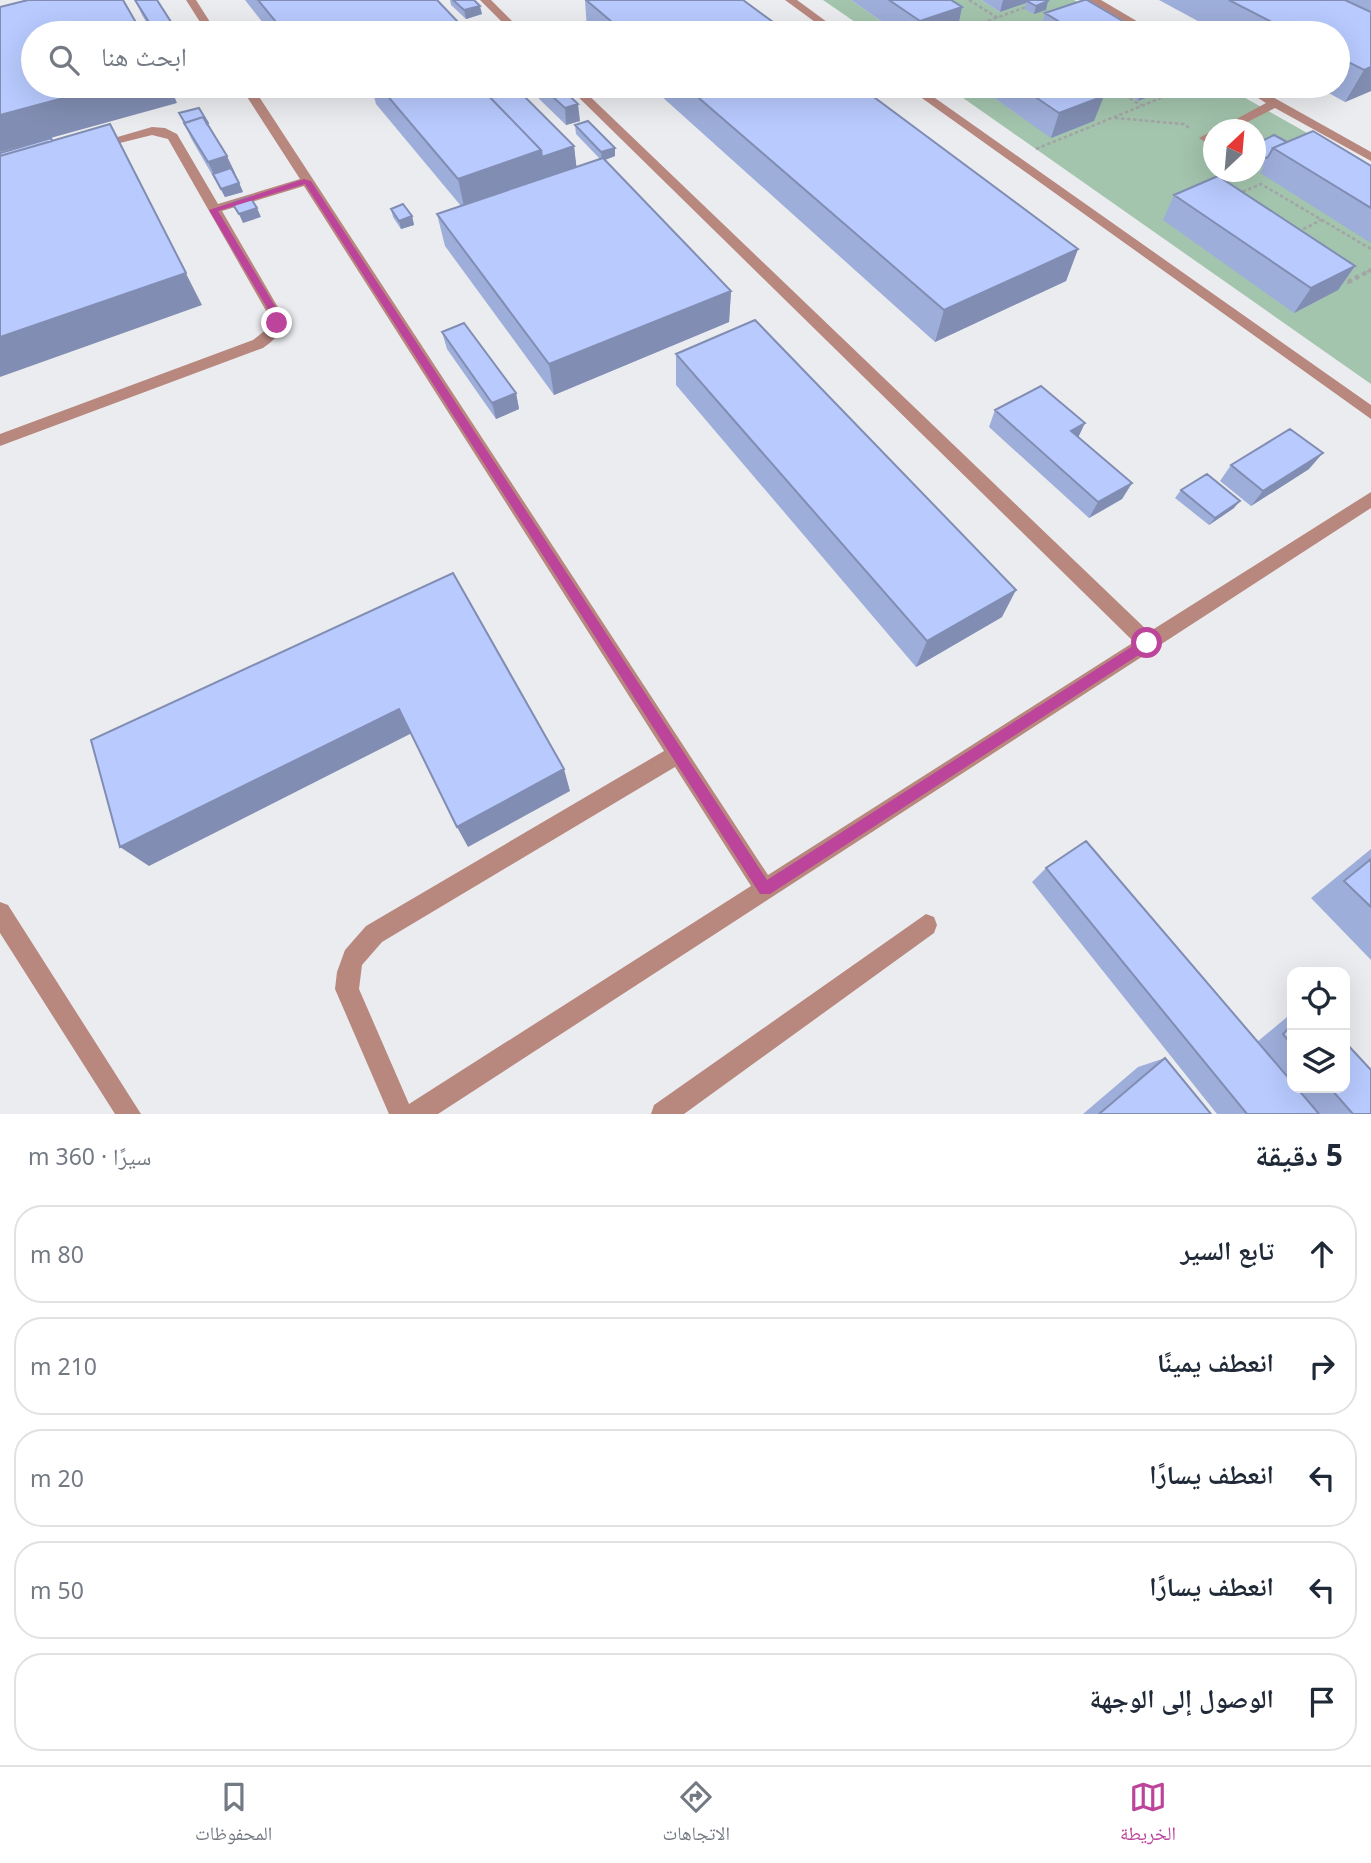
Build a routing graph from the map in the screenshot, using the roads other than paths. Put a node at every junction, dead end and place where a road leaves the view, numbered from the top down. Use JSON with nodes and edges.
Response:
{"nodes":[{"id":1,"x":191,"y":0,"type":"edge"},
{"id":2,"x":485,"y":0,"type":"edge"},
{"id":3,"x":790,"y":0,"type":"edge"},
{"id":4,"x":1093,"y":0,"type":"edge"},
{"id":5,"x":204,"y":21,"type":"edge"},
{"id":6,"x":507,"y":21,"type":"edge"},
{"id":7,"x":820,"y":21,"type":"edge"},
{"id":8,"x":1131,"y":21,"type":"edge"},
{"id":9,"x":254,"y":98,"type":"edge"},
{"id":10,"x":585,"y":98,"type":"edge"},
{"id":11,"x":928,"y":98,"type":"edge"},
{"id":12,"x":1266,"y":98,"type":"edge"},
{"id":13,"x":1275,"y":103,"type":"junction"},
{"id":14,"x":1244,"y":119,"type":"edge"},
{"id":15,"x":78,"y":151,"type":"edge"},
{"id":16,"x":1371,"y":157,"type":"edge"},
{"id":17,"x":307,"y":181,"type":"junction"},
{"id":18,"x":214,"y":210,"type":"junction"},
{"id":19,"x":1371,"y":413,"type":"edge"},
{"id":20,"x":0,"y":440,"type":"edge"},
{"id":21,"x":1371,"y":499,"type":"edge"},
{"id":22,"x":1147,"y":643,"type":"junction"},
{"id":23,"x":678,"y":754,"type":"junction"},
{"id":24,"x":765,"y":889,"type":"junction"},
{"id":25,"x":0,"y":914,"type":"edge"},
{"id":26,"x":926,"y":925,"type":"dead end"},
{"id":27,"x":129,"y":1114,"type":"edge"},
{"id":28,"x":401,"y":1114,"type":"edge"},
{"id":29,"x":416,"y":1114,"type":"edge"},
{"id":30,"x":663,"y":1114,"type":"edge"}],
"edges":[{"from":1,"to":5,"type":"lane"},
{"from":2,"to":6,"type":"lane"},
{"from":3,"to":7,"type":"lane"},
{"from":4,"to":8,"type":"lane"},
{"from":9,"to":17,"type":"lane"},
{"from":10,"to":22,"type":"lane"},
{"from":11,"to":19,"type":"lane"},
{"from":12,"to":13,"type":"lane"},
{"from":13,"to":14,"type":"lane"},
{"from":13,"to":16,"type":"lane"},
{"from":15,"to":18,"type":"lane"},
{"from":17,"to":18,"type":"lane"},
{"from":17,"to":23,"type":"lane"},
{"from":18,"to":20,"type":"lane"},
{"from":21,"to":22,"type":"lane"},
{"from":22,"to":24,"type":"lane"},
{"from":23,"to":24,"type":"lane"},
{"from":23,"to":28,"type":"lane"},
{"from":24,"to":29,"type":"lane"},
{"from":25,"to":27,"type":"lane"},
{"from":26,"to":30,"type":"lane"}]}
